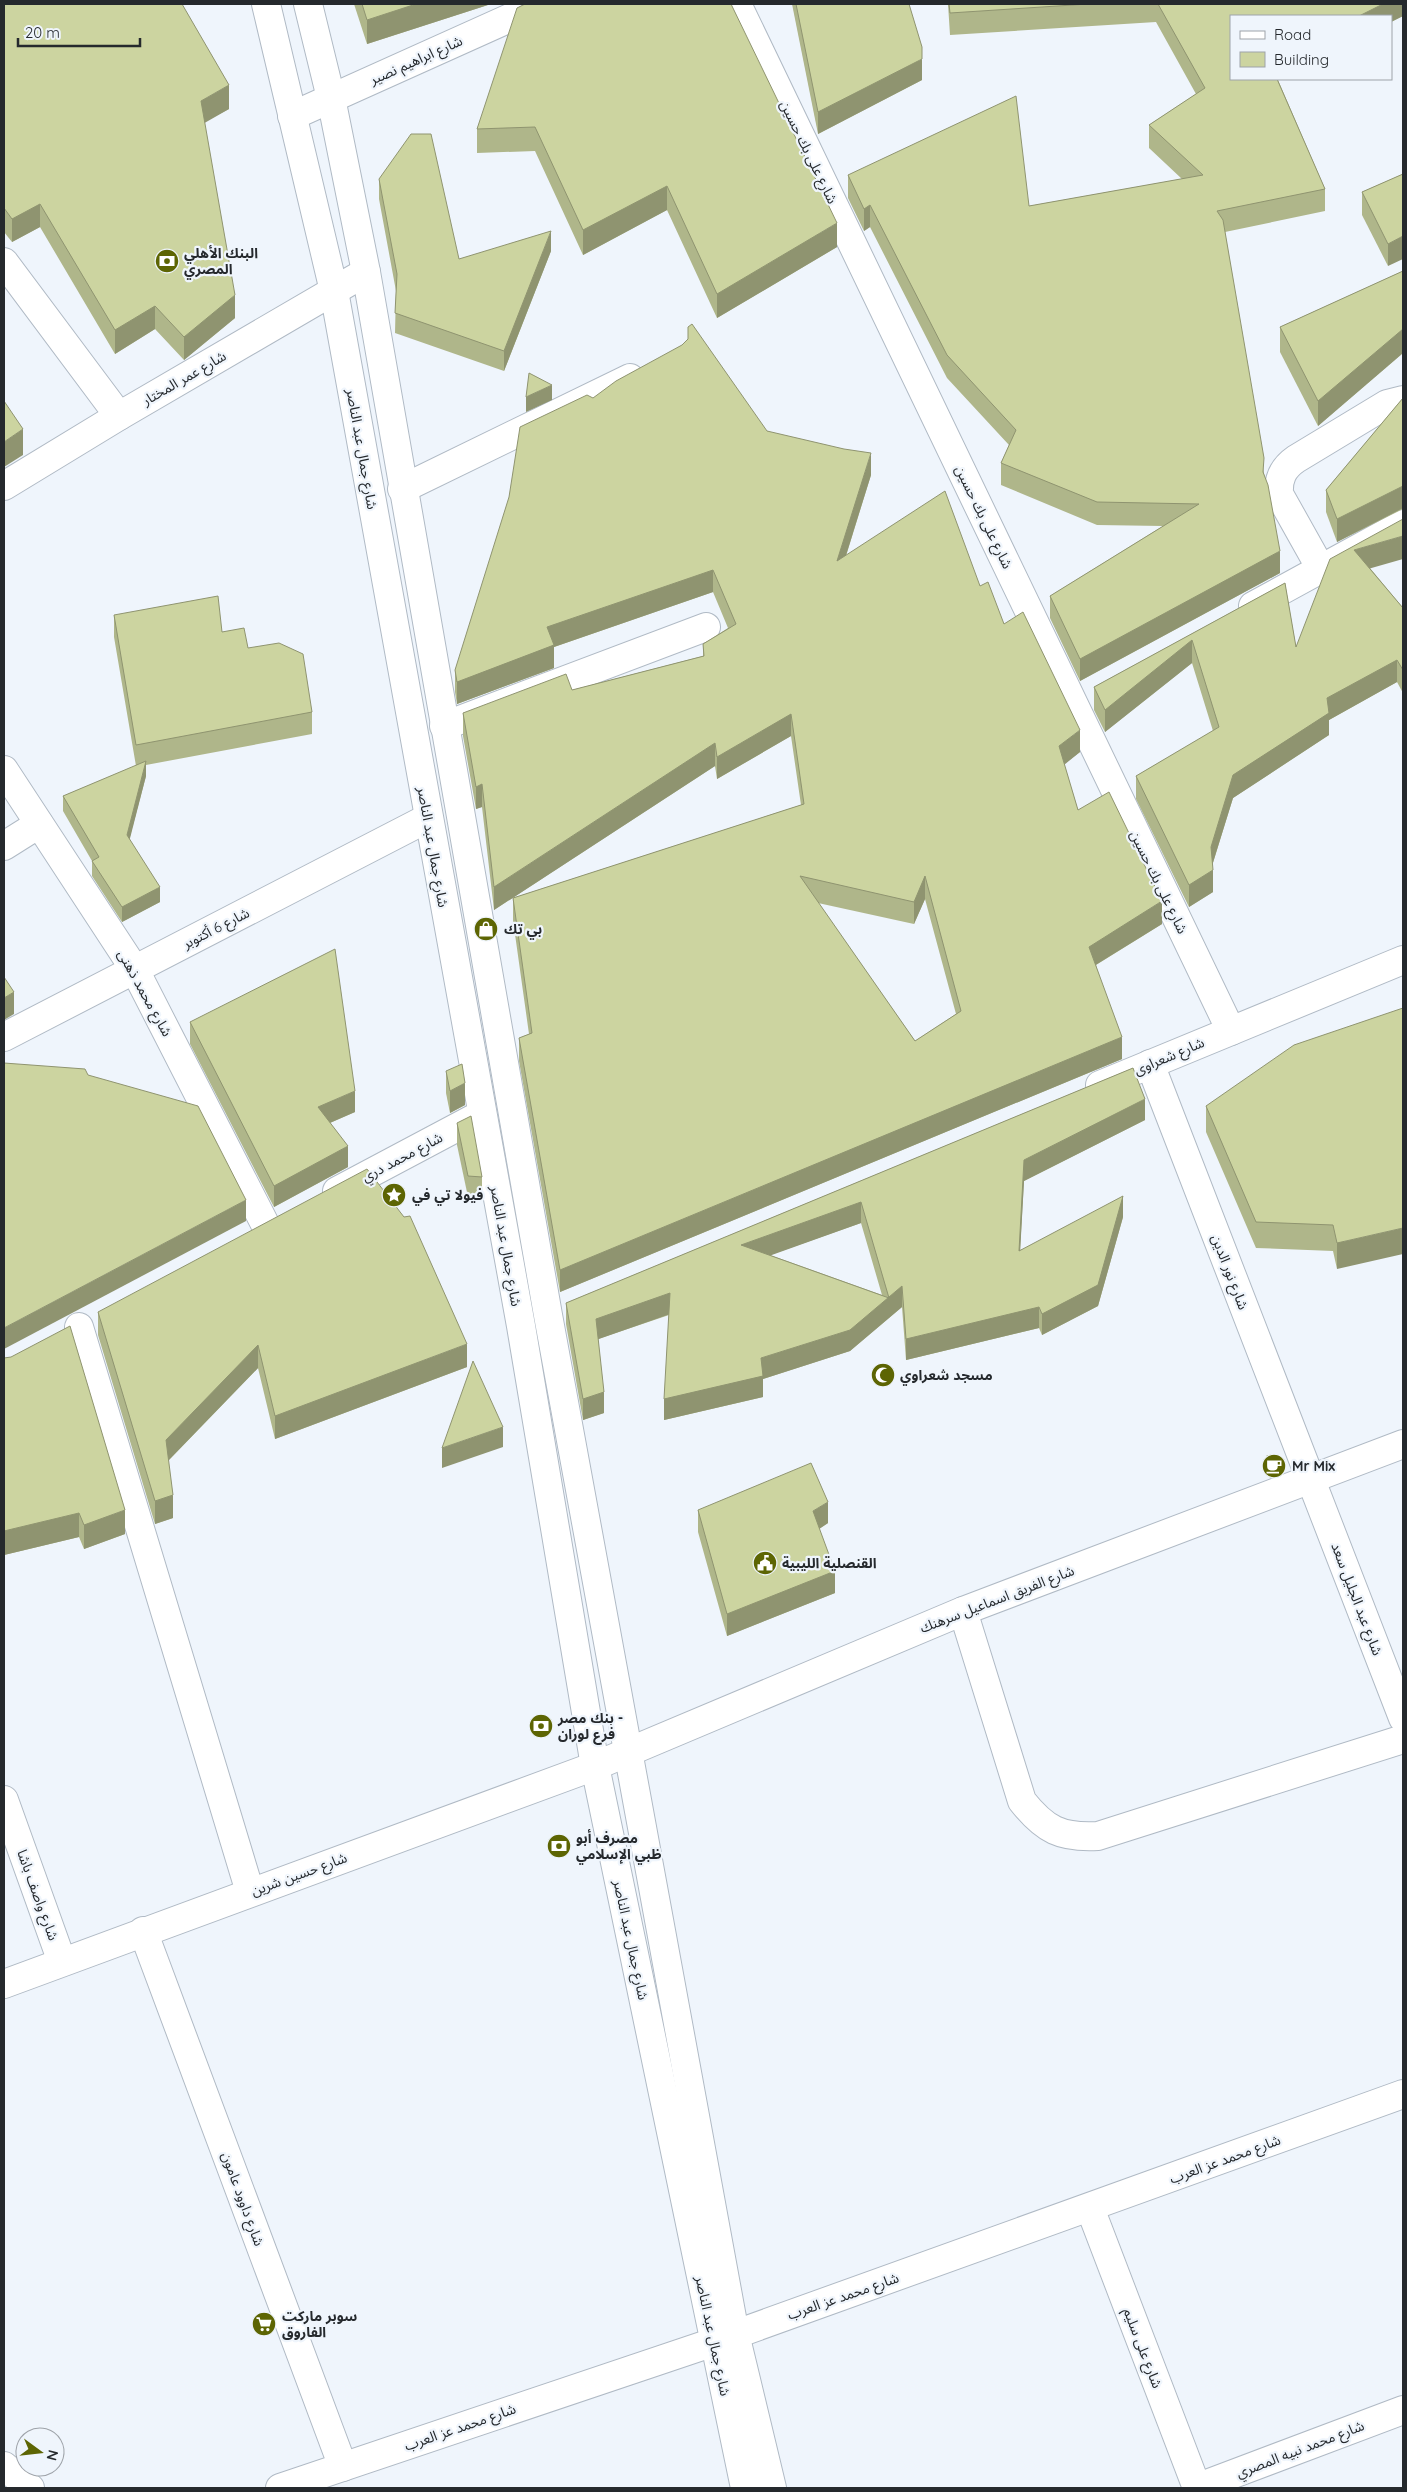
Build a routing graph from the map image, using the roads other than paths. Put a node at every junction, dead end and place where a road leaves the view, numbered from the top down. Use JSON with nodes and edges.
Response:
{"nodes":[{"id":1,"x":266,"y":4,"type":"edge"},
{"id":2,"x":308,"y":4,"type":"edge"},
{"id":3,"x":541,"y":4,"type":"edge"},
{"id":4,"x":737,"y":4,"type":"edge"},
{"id":5,"x":331,"y":98,"type":"junction"},
{"id":6,"x":292,"y":116,"type":"junction"},
{"id":7,"x":4,"y":262,"type":"edge"},
{"id":8,"x":366,"y":272,"type":"junction"},
{"id":9,"x":334,"y":291,"type":"junction"},
{"id":10,"x":649,"y":368,"type":"edge"},
{"id":11,"x":1403,"y":400,"type":"edge"},
{"id":12,"x":119,"y":416,"type":"junction"},
{"id":13,"x":4,"y":486,"type":"edge"},
{"id":14,"x":402,"y":489,"type":"junction"},
{"id":15,"x":1403,"y":524,"type":"edge"},
{"id":16,"x":1321,"y":569,"type":"junction"},
{"id":17,"x":1227,"y":620,"type":"edge"},
{"id":18,"x":706,"y":627,"type":"dead end"},
{"id":19,"x":1099,"y":690,"type":"edge"},
{"id":20,"x":1073,"y":703,"type":"junction"},
{"id":21,"x":444,"y":726,"type":"junction"},
{"id":22,"x":4,"y":770,"type":"edge"},
{"id":23,"x":428,"y":818,"type":"junction"},
{"id":24,"x":39,"y":824,"type":"junction"},
{"id":25,"x":4,"y":846,"type":"edge"},
{"id":26,"x":1403,"y":960,"type":"edge"},
{"id":27,"x":135,"y":970,"type":"junction"},
{"id":28,"x":1231,"y":1031,"type":"junction"},
{"id":29,"x":4,"y":1037,"type":"edge"},
{"id":30,"x":1150,"y":1064,"type":"junction"},
{"id":31,"x":1076,"y":1095,"type":"edge"},
{"id":32,"x":482,"y":1114,"type":"junction"},
{"id":33,"x":319,"y":1201,"type":"edge"},
{"id":34,"x":293,"y":1214,"type":"edge"},
{"id":35,"x":267,"y":1228,"type":"junction"},
{"id":36,"x":241,"y":1242,"type":"edge"},
{"id":37,"x":574,"y":1304,"type":"edge"},
{"id":38,"x":104,"y":1314,"type":"edge"},
{"id":39,"x":548,"y":1315,"type":"junction"},
{"id":40,"x":520,"y":1326,"type":"junction"},
{"id":41,"x":79,"y":1327,"type":"junction"},
{"id":42,"x":54,"y":1341,"type":"edge"},
{"id":43,"x":1403,"y":1444,"type":"edge"},
{"id":44,"x":1311,"y":1479,"type":"junction"},
{"id":45,"x":964,"y":1611,"type":"junction"},
{"id":46,"x":1403,"y":1718,"type":"edge"},
{"id":47,"x":1403,"y":1739,"type":"edge"},
{"id":48,"x":628,"y":1753,"type":"junction"},
{"id":49,"x":596,"y":1766,"type":"junction"},
{"id":50,"x":4,"y":1800,"type":"edge"},
{"id":51,"x":250,"y":1892,"type":"junction"},
{"id":52,"x":143,"y":1931,"type":"junction"},
{"id":53,"x":62,"y":1962,"type":"junction"},
{"id":54,"x":4,"y":1984,"type":"edge"},
{"id":55,"x":1403,"y":2094,"type":"edge"},
{"id":56,"x":1090,"y":2208,"type":"junction"},
{"id":57,"x":725,"y":2338,"type":"junction"},
{"id":58,"x":1403,"y":2410,"type":"edge"},
{"id":59,"x":4,"y":2466,"type":"edge"},
{"id":60,"x":343,"y":2467,"type":"junction"},
{"id":61,"x":30,"y":2488,"type":"edge"},
{"id":62,"x":280,"y":2488,"type":"edge"},
{"id":63,"x":745,"y":2488,"type":"edge"},
{"id":64,"x":772,"y":2488,"type":"edge"},
{"id":65,"x":1197,"y":2488,"type":"edge"}],
"edges":[{"from":1,"to":6,"type":"street","name":"شارع جمال عبد الناصر"},
{"from":2,"to":5,"type":"street","name":"شارع جمال عبد الناصر"},
{"from":3,"to":5,"type":"street","name":"شارع ابراهيم نصير"},
{"from":4,"to":20,"type":"street","name":"شارع على بك حسين"},
{"from":5,"to":6,"type":"street","name":"شارع ابراهيم نصير"},
{"from":5,"to":8,"type":"street","name":"شارع جمال عبد الناصر"},
{"from":6,"to":9,"type":"street","name":"شارع جمال عبد الناصر"},
{"from":7,"to":12,"type":"street"},
{"from":8,"to":9,"type":"street","name":"شارع عمر المختار"},
{"from":8,"to":14,"type":"street","name":"شارع جمال عبد الناصر"},
{"from":9,"to":12,"type":"street","name":"شارع عمر المختار"},
{"from":9,"to":23,"type":"street","name":"شارع جمال عبد الناصر"},
{"from":10,"to":14,"type":"street"},
{"from":11,"to":16,"type":"street"},
{"from":12,"to":13,"type":"street","name":"شارع عمر المختار"},
{"from":14,"to":21,"type":"street","name":"شارع جمال عبد الناصر"},
{"from":15,"to":16,"type":"street"},
{"from":16,"to":17,"type":"street"},
{"from":18,"to":21,"type":"street"},
{"from":19,"to":20,"type":"street"},
{"from":20,"to":28,"type":"street","name":"شارع على بك حسين"},
{"from":21,"to":39,"type":"street","name":"شارع جمال عبد الناصر"},
{"from":22,"to":24,"type":"street","name":"شارع محمد ذهنى"},
{"from":23,"to":27,"type":"street","name":"شارع 6 أكتوبر"},
{"from":23,"to":32,"type":"street","name":"شارع جمال عبد الناصر"},
{"from":24,"to":25,"type":"street"},
{"from":24,"to":27,"type":"street","name":"شارع محمد ذهنى"},
{"from":26,"to":28,"type":"street","name":"شارع شعراوى"},
{"from":27,"to":29,"type":"street","name":"شارع 6 أكتوبر"},
{"from":27,"to":35,"type":"street","name":"شارع محمد ذهنى"},
{"from":28,"to":30,"type":"street","name":"شارع شعراوى"},
{"from":30,"to":31,"type":"street","name":"شارع شعراوى"},
{"from":30,"to":44,"type":"street","name":"شارع نور الدين"},
{"from":32,"to":33,"type":"street","name":"شارع محمد دري"},
{"from":32,"to":40,"type":"street","name":"شارع جمال عبد الناصر"},
{"from":34,"to":35,"type":"street"},
{"from":35,"to":36,"type":"street"},
{"from":37,"to":39,"type":"street"},
{"from":38,"to":41,"type":"street"},
{"from":39,"to":40,"type":"street"},
{"from":39,"to":48,"type":"street","name":"شارع جمال عبد الناصر"},
{"from":40,"to":49,"type":"street","name":"شارع جمال عبد الناصر"},
{"from":41,"to":42,"type":"street"},
{"from":41,"to":51,"type":"street"},
{"from":43,"to":44,"type":"street","name":"شارع الفريق اسماعيل سرهنك"},
{"from":44,"to":45,"type":"street","name":"شارع الفريق اسماعيل سرهنك"},
{"from":44,"to":46,"type":"street","name":"شارع عبد الجليل سعد"},
{"from":45,"to":47,"type":"street"},
{"from":45,"to":48,"type":"street","name":"شارع الفريق اسماعيل سرهنك"},
{"from":48,"to":49,"type":"street","name":"شارع الفريق اسماعيل سرهنك"},
{"from":48,"to":57,"type":"street","name":"شارع جمال عبد الناصر"},
{"from":49,"to":51,"type":"street","name":"شارع حسين شرين"},
{"from":49,"to":57,"type":"street","name":"شارع جمال عبد الناصر"},
{"from":50,"to":53,"type":"street","name":"شارع واصف باشا"},
{"from":51,"to":52,"type":"street","name":"شارع حسين شرين"},
{"from":52,"to":53,"type":"street","name":"شارع حسين شرين"},
{"from":52,"to":60,"type":"street","name":"شارع داوود عامون"},
{"from":53,"to":54,"type":"street","name":"شارع حسين شرين"},
{"from":55,"to":56,"type":"street","name":"شارع محمد عز العرب"},
{"from":56,"to":57,"type":"street","name":"شارع محمد عز العرب"},
{"from":56,"to":65,"type":"street","name":"شارع على سليم"},
{"from":57,"to":60,"type":"street","name":"شارع محمد عز العرب"},
{"from":57,"to":63,"type":"street","name":"شارع جمال عبد الناصر"},
{"from":57,"to":64,"type":"street","name":"شارع جمال عبد الناصر"},
{"from":58,"to":65,"type":"street","name":"شارع محمد نبيه المصري"},
{"from":59,"to":61,"type":"street"},
{"from":60,"to":62,"type":"street","name":"شارع محمد عز العرب"}]}
